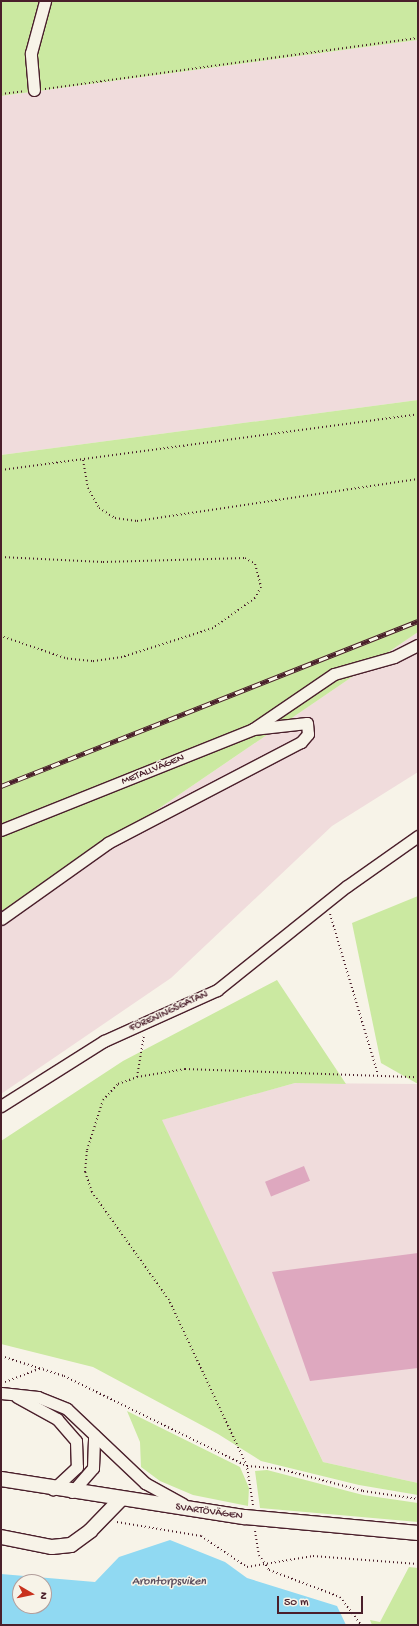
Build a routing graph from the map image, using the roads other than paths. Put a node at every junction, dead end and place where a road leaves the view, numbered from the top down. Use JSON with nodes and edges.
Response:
{"nodes":[{"id":1,"x":44,"y":1,"type":"edge"},
{"id":2,"x":34,"y":90,"type":"road end"},
{"id":3,"x":418,"y":645,"type":"edge"},
{"id":4,"x":253,"y":729,"type":"junction"},
{"id":5,"x":1,"y":830,"type":"edge"},
{"id":6,"x":418,"y":836,"type":"edge"},
{"id":7,"x":1,"y":919,"type":"edge"},
{"id":8,"x":1,"y":1106,"type":"edge"},
{"id":9,"x":1,"y":1393,"type":"edge"},
{"id":10,"x":13,"y":1395,"type":"junction"},
{"id":11,"x":94,"y":1435,"type":"junction"},
{"id":12,"x":1,"y":1480,"type":"edge"},
{"id":13,"x":53,"y":1489,"type":"junction"},
{"id":14,"x":72,"y":1492,"type":"junction"},
{"id":15,"x":120,"y":1500,"type":"junction"},
{"id":16,"x":210,"y":1513,"type":"junction"},
{"id":17,"x":418,"y":1533,"type":"edge"},
{"id":18,"x":1,"y":1537,"type":"edge"}],
"edges":[{"from":1,"to":2,"type":"street"},
{"from":3,"to":4,"type":"street"},
{"from":4,"to":5,"type":"street","name":"METALLVÄGEN"},
{"from":4,"to":7,"type":"street","name":"METALLVÄGEN"},
{"from":6,"to":8,"type":"street","name":"FÖRENINGSGATAN"},
{"from":9,"to":10,"type":"street"},
{"from":10,"to":11,"type":"street"},
{"from":10,"to":13,"type":"street"},
{"from":11,"to":14,"type":"street"},
{"from":11,"to":16,"type":"street"},
{"from":12,"to":13,"type":"main road","name":"SVARTÖVÄGEN"},
{"from":13,"to":14,"type":"main road","name":"SVARTÖVÄGEN"},
{"from":14,"to":15,"type":"main road","name":"SVARTÖVÄGEN"},
{"from":15,"to":16,"type":"main road","name":"SVARTÖVÄGEN"},
{"from":15,"to":18,"type":"main road"},
{"from":16,"to":17,"type":"main road","name":"SVARTÖVÄGEN"}]}
